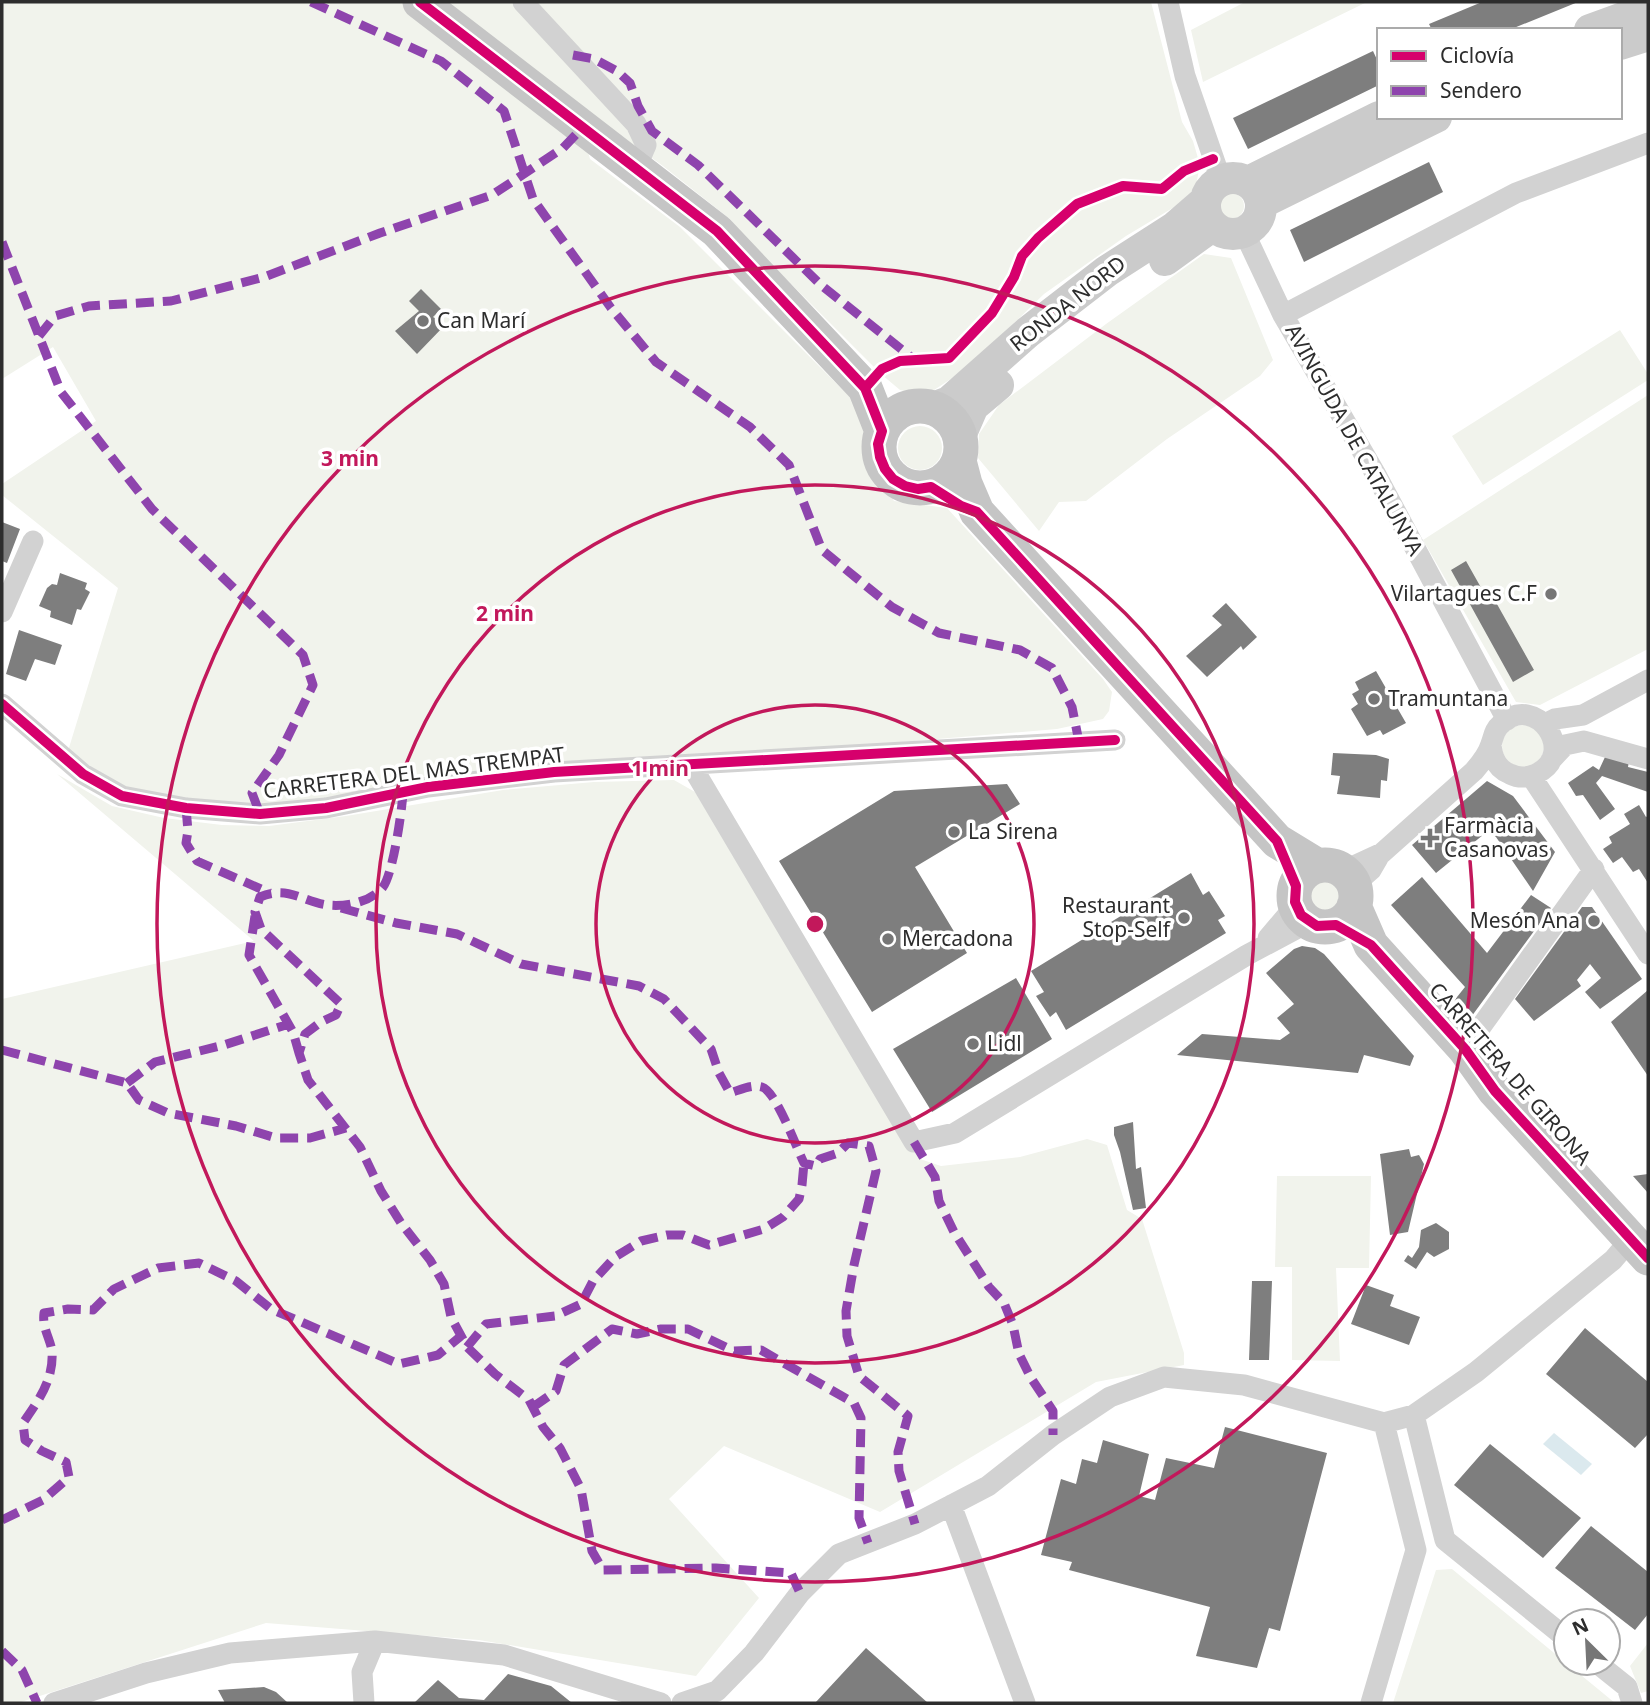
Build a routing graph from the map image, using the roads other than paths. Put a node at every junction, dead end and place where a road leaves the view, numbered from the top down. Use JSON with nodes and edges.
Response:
{"nodes":[{"id":1,"x":420,"y":2,"type":"edge"},
{"id":2,"x":523,"y":2,"type":"edge"},
{"id":3,"x":1168,"y":2,"type":"edge"},
{"id":4,"x":1648,"y":9,"type":"edge"},
{"id":5,"x":1596,"y":28,"type":"edge"},
{"id":6,"x":1648,"y":35,"type":"edge"},
{"id":7,"x":1622,"y":43,"type":"edge"},
{"id":8,"x":1377,"y":118,"type":"edge"},
{"id":9,"x":1431,"y":119,"type":"edge"},
{"id":10,"x":1648,"y":143,"type":"edge"},
{"id":11,"x":636,"y":168,"type":"junction"},
{"id":12,"x":1229,"y":199,"type":"junction"},
{"id":13,"x":1244,"y":232,"type":"joint"},
{"id":14,"x":1283,"y":315,"type":"junction"},
{"id":15,"x":865,"y":388,"type":"junction"},
{"id":16,"x":921,"y":407,"type":"junction"},
{"id":17,"x":882,"y":431,"type":"junction"},
{"id":18,"x":960,"y":448,"type":"junction"},
{"id":19,"x":931,"y":487,"type":"junction"},
{"id":20,"x":977,"y":512,"type":"junction"},
{"id":21,"x":33,"y":541,"type":"dead end"},
{"id":22,"x":2,"y":612,"type":"edge"},
{"id":23,"x":1648,"y":680,"type":"edge"},
{"id":24,"x":2,"y":704,"type":"edge"},
{"id":25,"x":1583,"y":715,"type":"junction"},
{"id":26,"x":1507,"y":720,"type":"junction"},
{"id":27,"x":1545,"y":724,"type":"junction"},
{"id":28,"x":1115,"y":740,"type":"dead end"},
{"id":29,"x":1491,"y":744,"type":"junction"},
{"id":30,"x":1552,"y":754,"type":"junction"},
{"id":31,"x":1648,"y":759,"type":"edge"},
{"id":32,"x":691,"y":765,"type":"junction"},
{"id":33,"x":1498,"y":765,"type":"junction"},
{"id":34,"x":1474,"y":771,"type":"junction"},
{"id":35,"x":1531,"y":776,"type":"junction"},
{"id":36,"x":1594,"y":869,"type":"junction"},
{"id":37,"x":1326,"y":896,"type":"junction"},
{"id":38,"x":1648,"y":954,"type":"edge"},
{"id":39,"x":1465,"y":1049,"type":"junction"},
{"id":40,"x":1642,"y":1246,"type":"edge"},
{"id":41,"x":1414,"y":1415,"type":"junction"},
{"id":42,"x":1384,"y":1423,"type":"junction"},
{"id":43,"x":951,"y":1505,"type":"junction"},
{"id":44,"x":1445,"y":1540,"type":"junction"},
{"id":45,"x":1416,"y":1550,"type":"junction"},
{"id":46,"x":1552,"y":1627,"type":"edge"},
{"id":47,"x":375,"y":1641,"type":"junction"},
{"id":48,"x":1614,"y":1677,"type":"edge"},
{"id":49,"x":54,"y":1703,"type":"edge"},
{"id":50,"x":364,"y":1703,"type":"edge"},
{"id":51,"x":662,"y":1703,"type":"edge"},
{"id":52,"x":682,"y":1703,"type":"edge"},
{"id":53,"x":1025,"y":1703,"type":"edge"},
{"id":54,"x":1371,"y":1703,"type":"edge"},
{"id":55,"x":1632,"y":1703,"type":"edge"}],
"edges":[{"from":1,"to":11,"type":"main road"},
{"from":2,"to":11,"type":"street"},
{"from":3,"to":12,"type":"street"},
{"from":4,"to":5,"type":"street"},
{"from":6,"to":7,"type":"street"},
{"from":8,"to":12,"type":"street","name":"RONDA NORD"},
{"from":9,"to":12,"type":"street","name":"RONDA NORD"},
{"from":10,"to":14,"type":"street"},
{"from":11,"to":15,"type":"main road"},
{"from":12,"to":13,"type":"street"},
{"from":12,"to":16,"type":"street","name":"RONDA NORD"},
{"from":12,"to":18,"type":"street","name":"RONDA NORD"},
{"from":13,"to":14,"type":"street","name":"AVINGUDA DE CATALUNYA"},
{"from":14,"to":26,"type":"street","name":"AVINGUDA DE CATALUNYA"},
{"from":15,"to":16,"type":"main road"},
{"from":15,"to":17,"type":"main road"},
{"from":16,"to":17,"type":"main road"},
{"from":16,"to":18,"type":"main road"},
{"from":17,"to":19,"type":"main road"},
{"from":18,"to":19,"type":"main road"},
{"from":18,"to":20,"type":"main road"},
{"from":19,"to":20,"type":"main road"},
{"from":20,"to":37,"type":"main road"},
{"from":21,"to":22,"type":"street"},
{"from":23,"to":25,"type":"street"},
{"from":24,"to":32,"type":"street","name":"CARRETERA DEL MAS TREMPAT"},
{"from":25,"to":27,"type":"street"},
{"from":25,"to":30,"type":"street"},
{"from":26,"to":27,"type":"street"},
{"from":26,"to":29,"type":"street"},
{"from":27,"to":30,"type":"street"},
{"from":28,"to":32,"type":"street","name":"CARRETERA DEL MAS TREMPAT"},
{"from":29,"to":33,"type":"street"},
{"from":29,"to":34,"type":"street"},
{"from":30,"to":31,"type":"street"},
{"from":30,"to":35,"type":"street"},
{"from":32,"to":37,"type":"street"},
{"from":33,"to":34,"type":"street"},
{"from":33,"to":35,"type":"street"},
{"from":34,"to":37,"type":"street"},
{"from":35,"to":36,"type":"street"},
{"from":36,"to":38,"type":"street"},
{"from":36,"to":39,"type":"street"},
{"from":37,"to":39,"type":"main road","name":"CARRETERA DE GIRONA"},
{"from":39,"to":40,"type":"main road","name":"CARRETERA DE GIRONA"},
{"from":40,"to":41,"type":"street"},
{"from":41,"to":42,"type":"street"},
{"from":41,"to":44,"type":"street"},
{"from":42,"to":43,"type":"street"},
{"from":42,"to":45,"type":"street"},
{"from":43,"to":52,"type":"street"},
{"from":43,"to":53,"type":"street"},
{"from":44,"to":45,"type":"street"},
{"from":44,"to":46,"type":"street"},
{"from":45,"to":54,"type":"street"},
{"from":47,"to":49,"type":"street"},
{"from":47,"to":50,"type":"street"},
{"from":47,"to":51,"type":"street"},
{"from":48,"to":55,"type":"street"}]}
